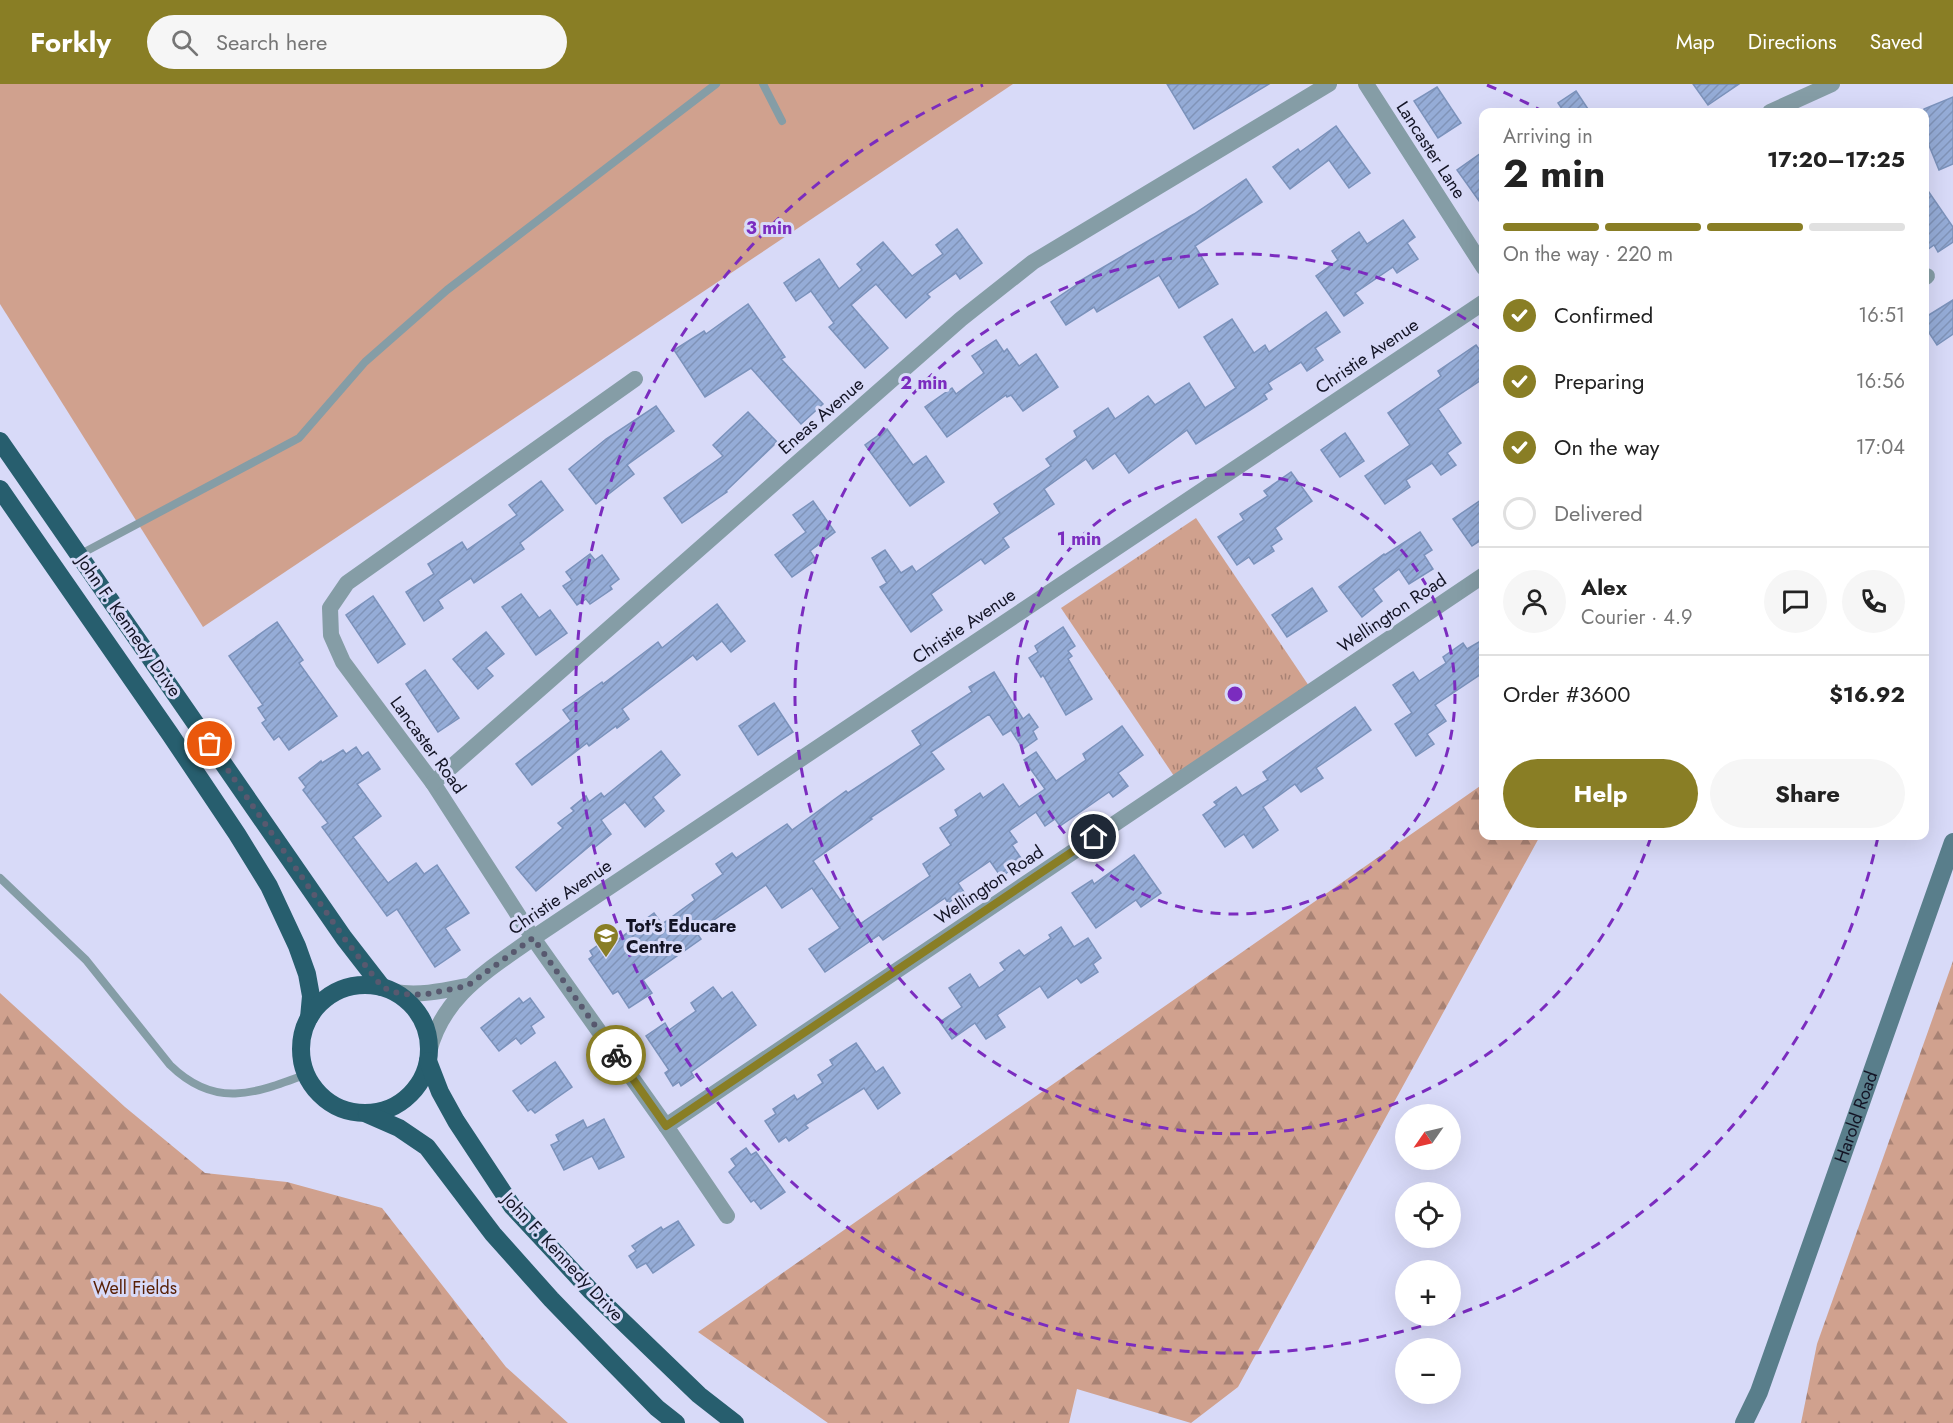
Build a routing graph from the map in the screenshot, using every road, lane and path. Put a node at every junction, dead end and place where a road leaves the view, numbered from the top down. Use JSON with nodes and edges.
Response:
{"nodes":[{"id":1,"x":716,"y":84,"type":"edge"},
{"id":2,"x":763,"y":84,"type":"edge"},
{"id":3,"x":1329,"y":84,"type":"edge"},
{"id":4,"x":1366,"y":84,"type":"edge"},
{"id":5,"x":1832,"y":84,"type":"edge"},
{"id":6,"x":1779,"y":108,"type":"edge"},
{"id":7,"x":782,"y":122,"type":"dead end"},
{"id":8,"x":1479,"y":260,"type":"edge"},
{"id":9,"x":1479,"y":305,"type":"edge"},
{"id":10,"x":635,"y":379,"type":"dead end"},
{"id":11,"x":0,"y":441,"type":"edge"},
{"id":12,"x":0,"y":489,"type":"edge"},
{"id":13,"x":79,"y":555,"type":"junction"},
{"id":14,"x":1479,"y":578,"type":"edge"},
{"id":15,"x":432,"y":783,"type":"junction"},
{"id":16,"x":1953,"y":842,"type":"edge"},
{"id":17,"x":0,"y":878,"type":"edge"},
{"id":18,"x":533,"y":938,"type":"junction"},
{"id":19,"x":467,"y":986,"type":"junction"},
{"id":20,"x":388,"y":990,"type":"junction"},
{"id":21,"x":309,"y":1018,"type":"junction"},
{"id":22,"x":429,"y":1056,"type":"junction"},
{"id":23,"x":307,"y":1074,"type":"junction"},
{"id":24,"x":367,"y":1114,"type":"junction"},
{"id":25,"x":666,"y":1126,"type":"junction"},
{"id":26,"x":727,"y":1216,"type":"dead end"},
{"id":27,"x":1759,"y":1392,"type":"junction"},
{"id":28,"x":676,"y":1423,"type":"edge"},
{"id":29,"x":735,"y":1423,"type":"edge"},
{"id":30,"x":1744,"y":1423,"type":"edge"},
{"id":31,"x":1753,"y":1423,"type":"edge"}],
"edges":[{"from":1,"to":13,"type":"lane"},
{"from":2,"to":7,"type":"lane"},
{"from":3,"to":15,"type":"street","name":"Eneas Avenue"},
{"from":4,"to":8,"type":"street","name":"Lancaster Lane"},
{"from":5,"to":6,"type":"street"},
{"from":9,"to":18,"type":"street","name":"Christie Avenue"},
{"from":10,"to":15,"type":"street","name":"Lancaster Road"},
{"from":11,"to":13,"type":"highway","name":"John F. Kennedy Drive"},
{"from":12,"to":21,"type":"highway","name":"John F. Kennedy Drive"},
{"from":13,"to":20,"type":"highway","name":"John F. Kennedy Drive"},
{"from":14,"to":25,"type":"street","name":"Wellington Road"},
{"from":15,"to":18,"type":"street","name":"Lancaster Road"},
{"from":16,"to":27,"type":"main road","name":"Harold Road"},
{"from":17,"to":23,"type":"lane"},
{"from":18,"to":19,"type":"street","name":"Christie Avenue"},
{"from":18,"to":25,"type":"street","name":"Lancaster Road"},
{"from":19,"to":20,"type":"street","name":"Christie Avenue"},
{"from":19,"to":22,"type":"street","name":"Christie Avenue"},
{"from":20,"to":21,"type":"highway"},
{"from":20,"to":22,"type":"highway","name":"John F. Kennedy Drive"},
{"from":21,"to":23,"type":"highway","name":"John F. Kennedy Drive"},
{"from":22,"to":24,"type":"highway"},
{"from":22,"to":29,"type":"highway","name":"John F. Kennedy Drive"},
{"from":23,"to":24,"type":"highway","name":"John F. Kennedy Drive"},
{"from":24,"to":28,"type":"highway","name":"John F. Kennedy Drive"},
{"from":25,"to":26,"type":"street","name":"Lancaster Road"},
{"from":27,"to":30,"type":"main road","name":"Harold Road"},
{"from":27,"to":31,"type":"main road","name":"Harold Road"}]}
